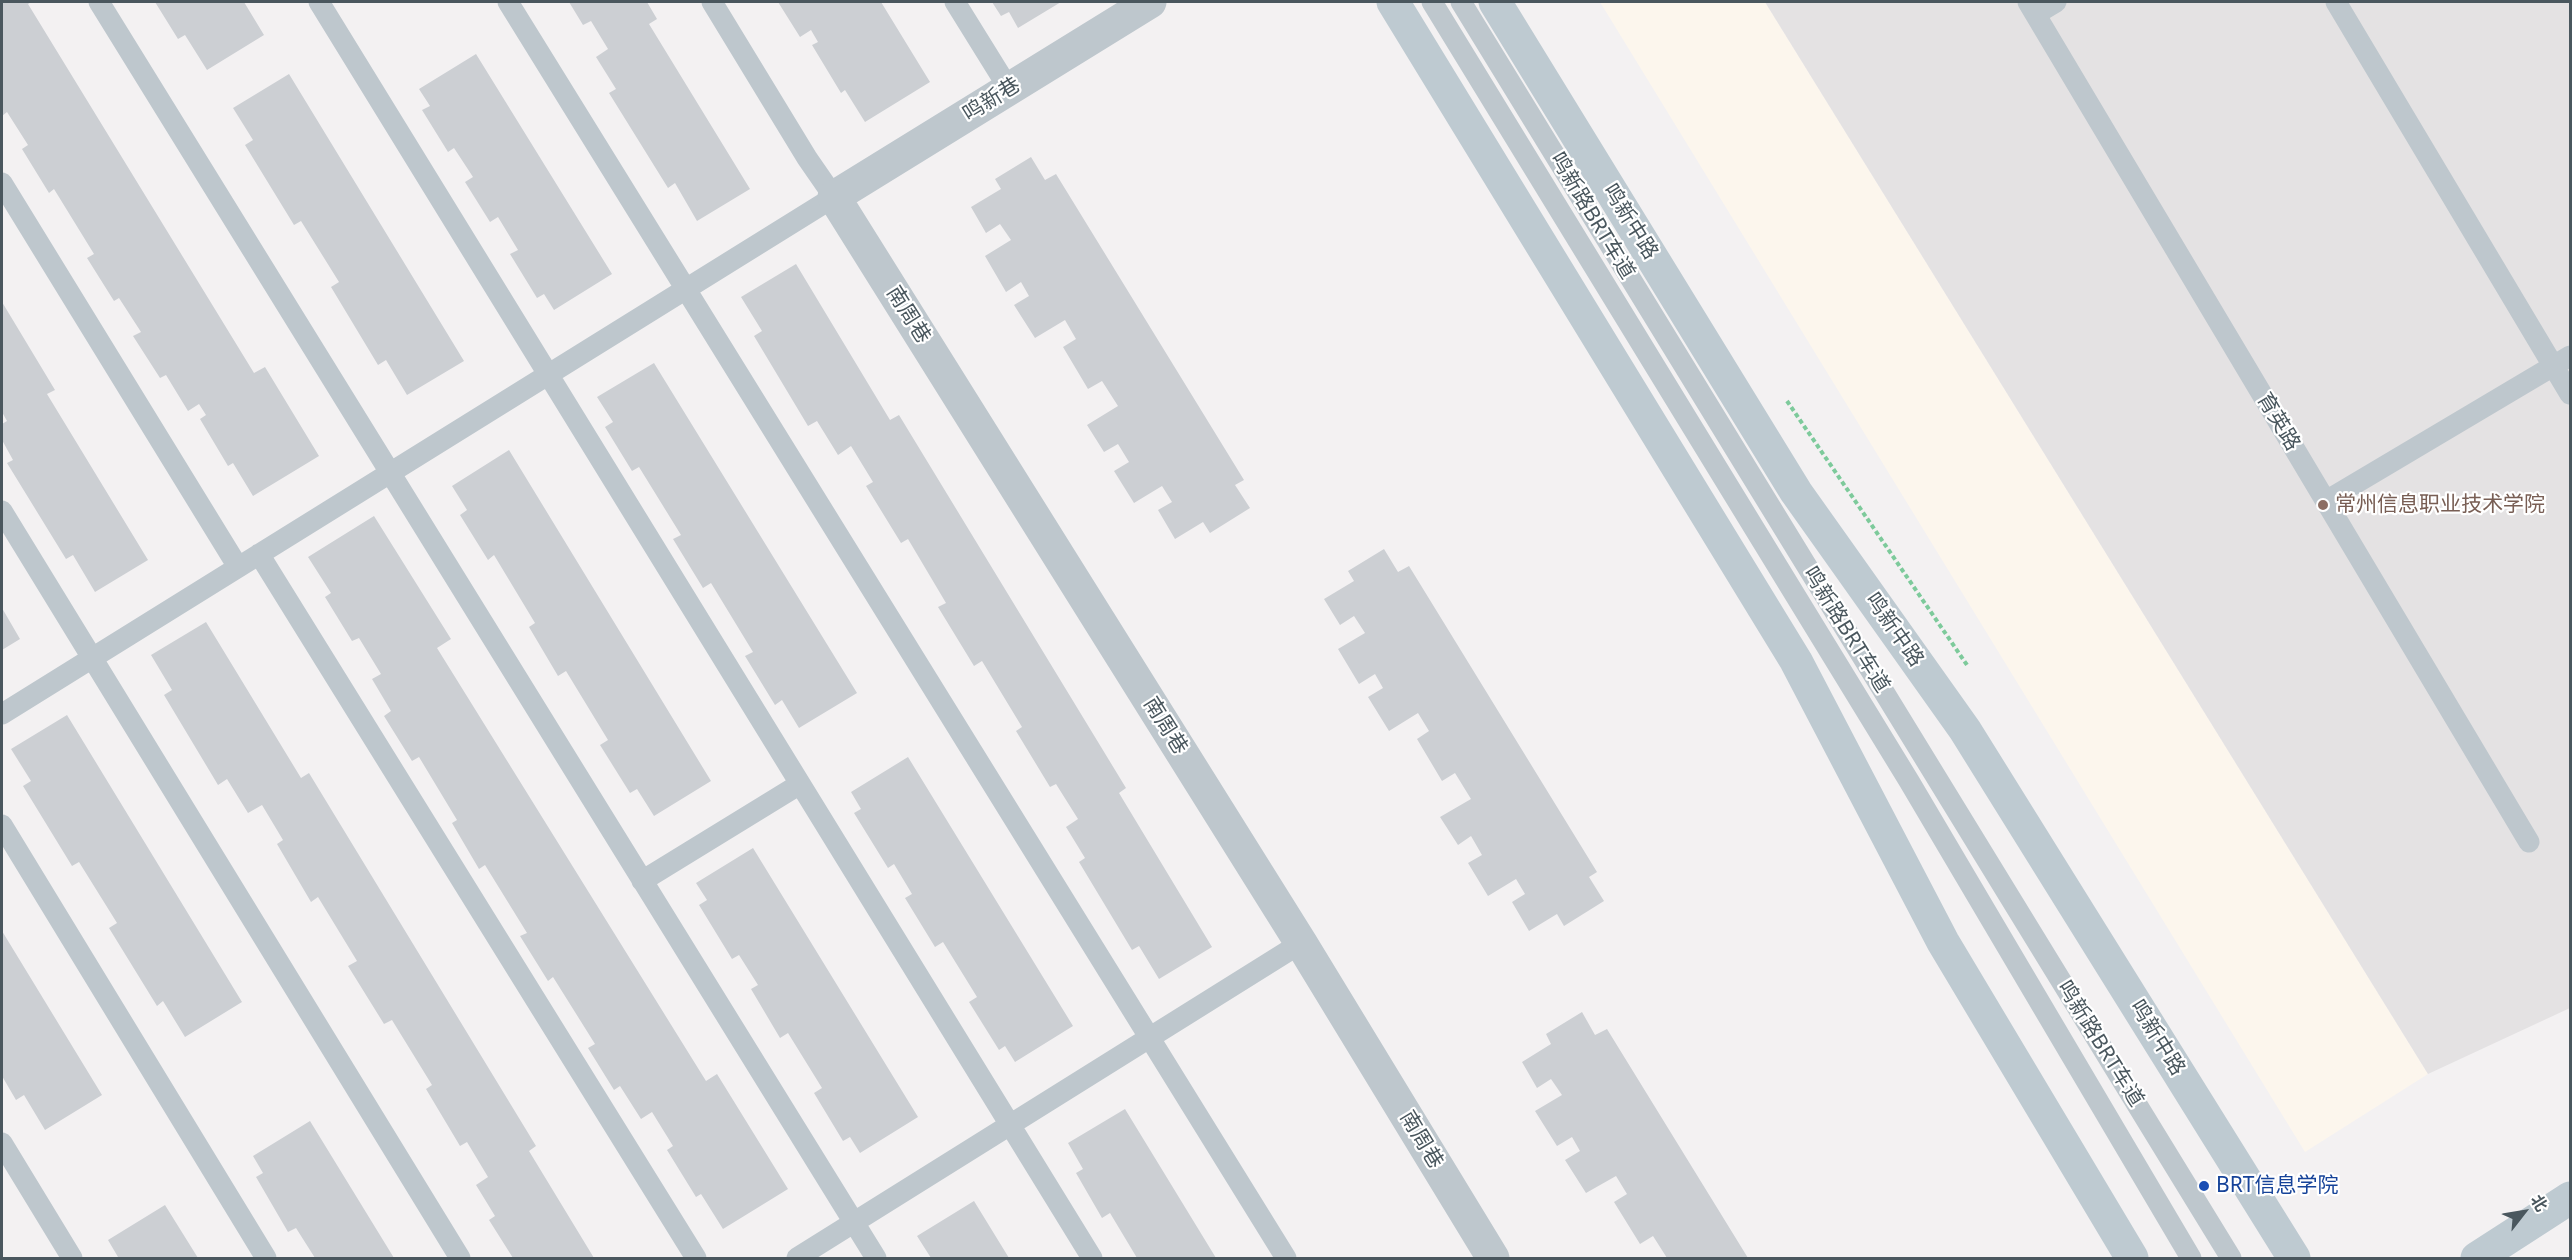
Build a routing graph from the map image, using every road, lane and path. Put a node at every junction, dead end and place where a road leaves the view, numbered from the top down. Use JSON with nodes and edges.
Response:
{"nodes":[{"id":1,"x":99,"y":2,"type":"edge"},
{"id":2,"x":319,"y":2,"type":"edge"},
{"id":3,"x":508,"y":2,"type":"edge"},
{"id":4,"x":712,"y":2,"type":"edge"},
{"id":5,"x":955,"y":2,"type":"edge"},
{"id":6,"x":1150,"y":2,"type":"edge"},
{"id":7,"x":1394,"y":2,"type":"edge"},
{"id":8,"x":1432,"y":2,"type":"edge"},
{"id":9,"x":1461,"y":2,"type":"edge"},
{"id":10,"x":1495,"y":2,"type":"edge"},
{"id":11,"x":2056,"y":2,"type":"edge"},
{"id":12,"x":2336,"y":2,"type":"edge"},
{"id":13,"x":2032,"y":8,"type":"edge"},
{"id":14,"x":1010,"y":89,"type":"junction"},
{"id":15,"x":2,"y":183,"type":"edge"},
{"id":16,"x":834,"y":197,"type":"junction"},
{"id":17,"x":686,"y":289,"type":"junction"},
{"id":18,"x":2562,"y":361,"type":"edge"},
{"id":19,"x":548,"y":374,"type":"junction"},
{"id":20,"x":2571,"y":394,"type":"edge"},
{"id":21,"x":390,"y":472,"type":"junction"},
{"id":22,"x":2326,"y":501,"type":"junction"},
{"id":23,"x":2,"y":511,"type":"edge"},
{"id":24,"x":259,"y":554,"type":"junction"},
{"id":25,"x":238,"y":567,"type":"junction"},
{"id":26,"x":92,"y":658,"type":"junction"},
{"id":27,"x":2,"y":714,"type":"edge"},
{"id":28,"x":800,"y":784,"type":"junction"},
{"id":29,"x":2,"y":825,"type":"edge"},
{"id":30,"x":2529,"y":842,"type":"dead end"},
{"id":31,"x":642,"y":881,"type":"junction"},
{"id":32,"x":1301,"y":943,"type":"junction"},
{"id":33,"x":1149,"y":1038,"type":"junction"},
{"id":34,"x":1011,"y":1126,"type":"junction"},
{"id":35,"x":2,"y":1143,"type":"edge"},
{"id":36,"x":2571,"y":1198,"type":"edge"},
{"id":37,"x":854,"y":1223,"type":"junction"},
{"id":38,"x":72,"y":1258,"type":"edge"},
{"id":39,"x":266,"y":1258,"type":"edge"},
{"id":40,"x":460,"y":1258,"type":"edge"},
{"id":41,"x":696,"y":1258,"type":"edge"},
{"id":42,"x":797,"y":1258,"type":"edge"},
{"id":43,"x":876,"y":1258,"type":"edge"},
{"id":44,"x":1092,"y":1258,"type":"edge"},
{"id":45,"x":1286,"y":1258,"type":"edge"},
{"id":46,"x":1493,"y":1258,"type":"edge"},
{"id":47,"x":2132,"y":1258,"type":"edge"},
{"id":48,"x":2191,"y":1258,"type":"edge"},
{"id":49,"x":2231,"y":1258,"type":"edge"},
{"id":50,"x":2294,"y":1258,"type":"edge"},
{"id":51,"x":2477,"y":1258,"type":"edge"}],
"edges":[{"from":1,"to":21,"type":"lane"},
{"from":2,"to":19,"type":"lane"},
{"from":3,"to":17,"type":"lane"},
{"from":4,"to":16,"type":"lane"},
{"from":5,"to":14,"type":"lane"},
{"from":6,"to":14,"type":"street","name":"鸣新巷"},
{"from":7,"to":47,"type":"main road"},
{"from":8,"to":48,"type":"lane","name":"鸣新路BRT车道"},
{"from":9,"to":49,"type":"lane","name":"鸣新路BRT车道"},
{"from":10,"to":50,"type":"main road","name":"鸣新中路"},
{"from":11,"to":13,"type":"lane"},
{"from":12,"to":18,"type":"lane"},
{"from":13,"to":22,"type":"lane","name":"育英路"},
{"from":14,"to":16,"type":"street","name":"鸣新巷"},
{"from":15,"to":25,"type":"lane"},
{"from":16,"to":17,"type":"lane"},
{"from":16,"to":32,"type":"street","name":"南周巷"},
{"from":17,"to":19,"type":"lane"},
{"from":17,"to":33,"type":"lane"},
{"from":18,"to":20,"type":"lane"},
{"from":18,"to":22,"type":"lane"},
{"from":19,"to":21,"type":"lane"},
{"from":19,"to":28,"type":"lane"},
{"from":21,"to":24,"type":"lane"},
{"from":21,"to":31,"type":"lane"},
{"from":22,"to":30,"type":"lane","name":"育英路"},
{"from":23,"to":26,"type":"lane"},
{"from":24,"to":25,"type":"lane"},
{"from":24,"to":41,"type":"lane"},
{"from":25,"to":26,"type":"lane"},
{"from":26,"to":27,"type":"lane"},
{"from":26,"to":40,"type":"lane"},
{"from":28,"to":31,"type":"lane"},
{"from":28,"to":34,"type":"lane"},
{"from":29,"to":39,"type":"lane"},
{"from":31,"to":37,"type":"lane"},
{"from":32,"to":33,"type":"lane"},
{"from":32,"to":46,"type":"street","name":"南周巷"},
{"from":33,"to":34,"type":"lane"},
{"from":33,"to":45,"type":"lane"},
{"from":34,"to":37,"type":"lane"},
{"from":34,"to":44,"type":"lane"},
{"from":35,"to":38,"type":"lane"},
{"from":36,"to":51,"type":"main road"},
{"from":37,"to":42,"type":"lane"},
{"from":37,"to":43,"type":"lane"}]}
